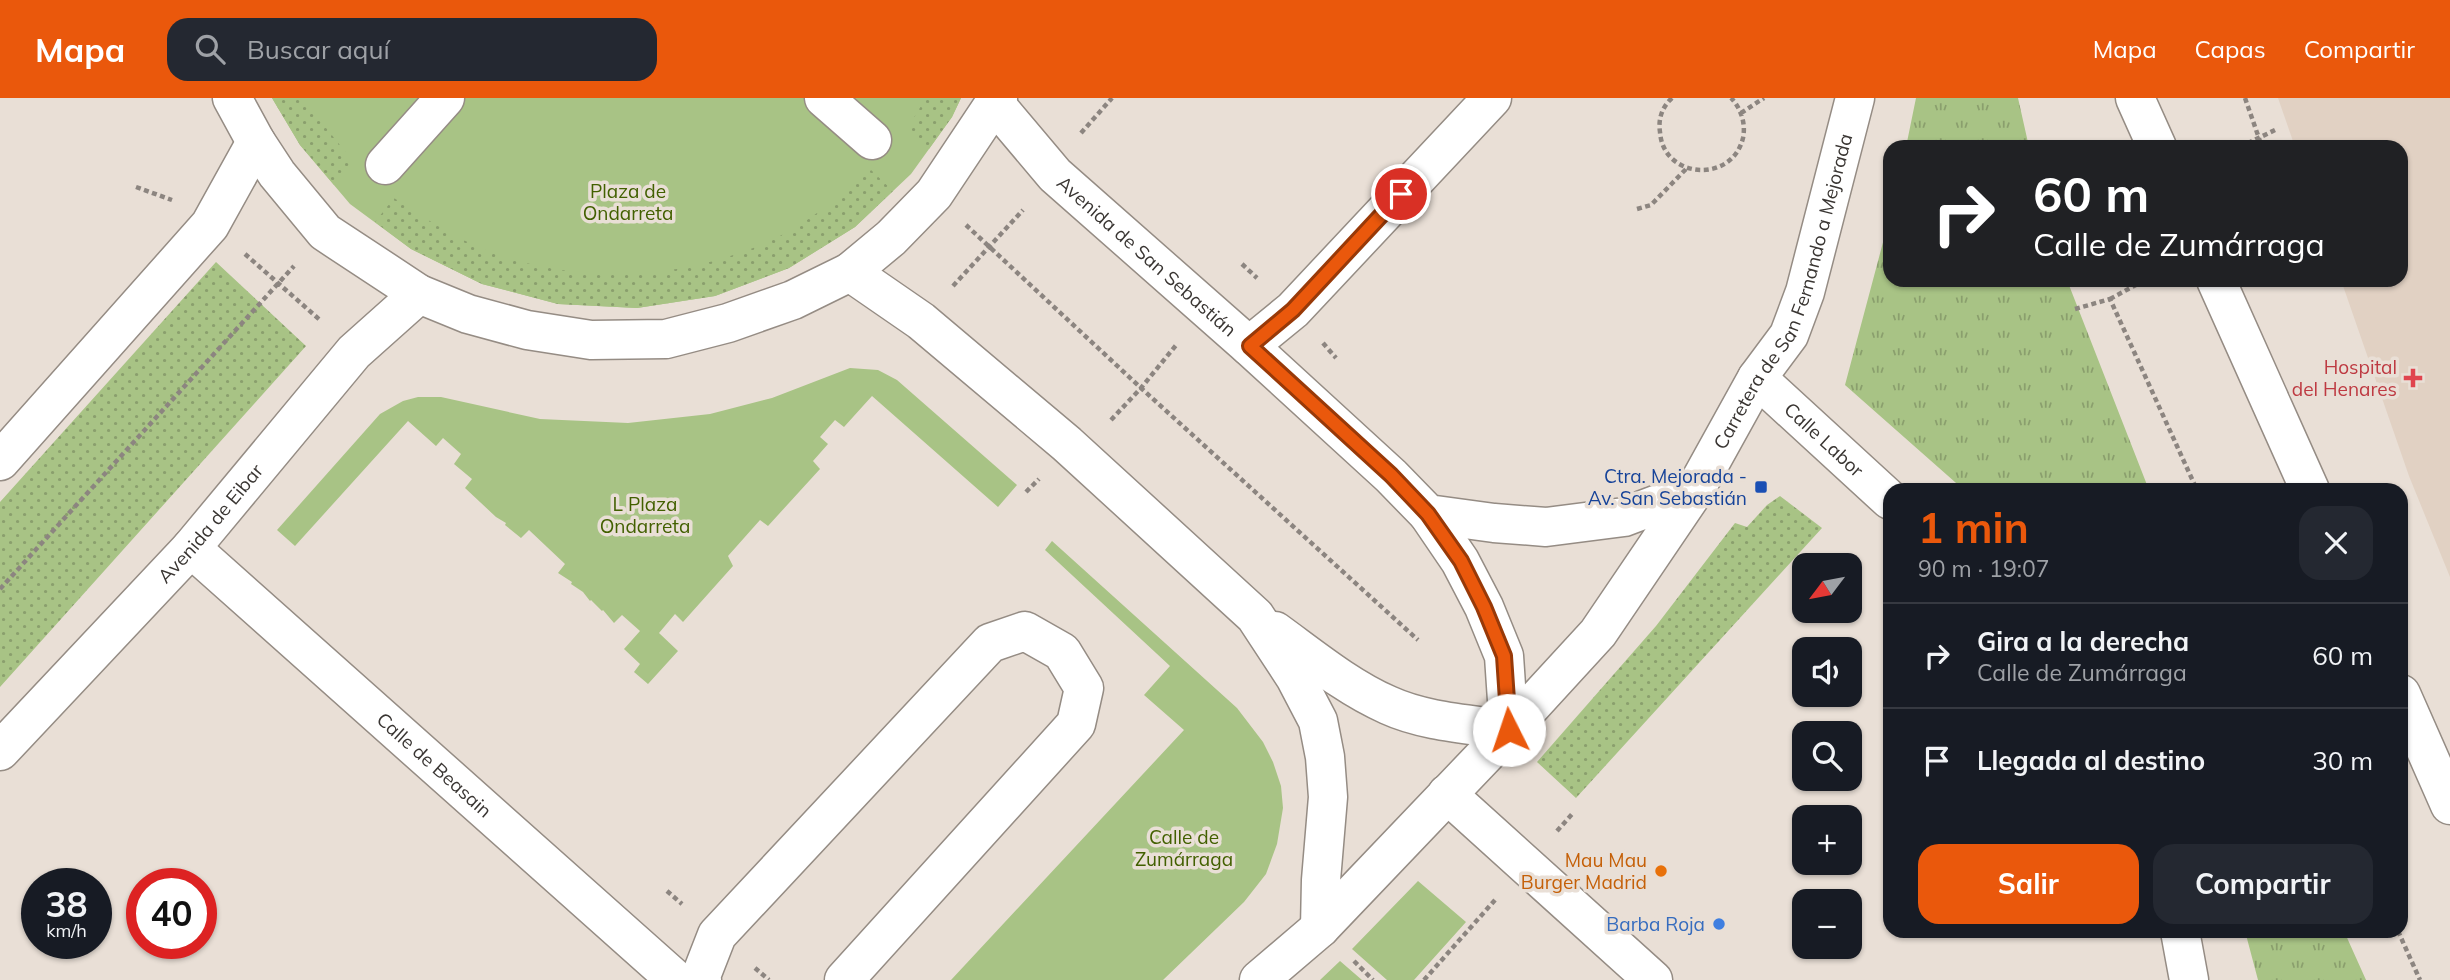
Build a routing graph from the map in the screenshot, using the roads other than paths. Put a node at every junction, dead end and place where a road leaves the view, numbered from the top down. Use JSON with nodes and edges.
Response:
{"nodes":[{"id":1,"x":232,"y":98,"type":"edge"},
{"id":2,"x":445,"y":98,"type":"edge"},
{"id":3,"x":824,"y":98,"type":"edge"},
{"id":4,"x":1492,"y":98,"type":"edge"},
{"id":5,"x":1856,"y":98,"type":"edge"},
{"id":6,"x":2135,"y":98,"type":"edge"},
{"id":7,"x":997,"y":101,"type":"edge"},
{"id":8,"x":872,"y":140,"type":"dead end"},
{"id":9,"x":2154,"y":140,"type":"edge"},
{"id":10,"x":256,"y":142,"type":"junction"},
{"id":11,"x":384,"y":165,"type":"dead end"},
{"id":12,"x":850,"y":271,"type":"junction"},
{"id":13,"x":2219,"y":287,"type":"edge"},
{"id":14,"x":419,"y":293,"type":"junction"},
{"id":15,"x":1250,"y":346,"type":"junction"},
{"id":16,"x":1757,"y":378,"type":"junction"},
{"id":17,"x":0,"y":461,"type":"edge"},
{"id":18,"x":2307,"y":483,"type":"edge"},
{"id":19,"x":1695,"y":490,"type":"junction"},
{"id":20,"x":1883,"y":494,"type":"edge"},
{"id":21,"x":1428,"y":514,"type":"junction"},
{"id":22,"x":191,"y":548,"type":"junction"},
{"id":23,"x":1255,"y":616,"type":"junction"},
{"id":24,"x":2408,"y":710,"type":"edge"},
{"id":25,"x":1509,"y":730,"type":"junction"},
{"id":26,"x":0,"y":751,"type":"edge"},
{"id":27,"x":1447,"y":794,"type":"junction"},
{"id":28,"x":2450,"y":805,"type":"edge"},
{"id":29,"x":1320,"y":928,"type":"junction"},
{"id":30,"x":2181,"y":938,"type":"edge"},
{"id":31,"x":676,"y":980,"type":"edge"},
{"id":32,"x":702,"y":980,"type":"edge"},
{"id":33,"x":844,"y":980,"type":"edge"},
{"id":34,"x":1259,"y":980,"type":"edge"},
{"id":35,"x":1653,"y":980,"type":"edge"},
{"id":36,"x":2189,"y":980,"type":"edge"}],
"edges":[{"from":1,"to":10,"type":"street"},
{"from":2,"to":11,"type":"street"},
{"from":3,"to":8,"type":"street"},
{"from":4,"to":15,"type":"street"},
{"from":5,"to":16,"type":"street","name":"Carretera de San Fernando a Mejorada"},
{"from":6,"to":9,"type":"street"},
{"from":7,"to":12,"type":"street"},
{"from":7,"to":15,"type":"street","name":"Avenida de San Sebastián"},
{"from":10,"to":14,"type":"street"},
{"from":10,"to":17,"type":"street"},
{"from":12,"to":14,"type":"street"},
{"from":12,"to":23,"type":"street"},
{"from":13,"to":18,"type":"street"},
{"from":14,"to":22,"type":"street","name":"Avenida de Eibar"},
{"from":15,"to":21,"type":"street","name":"Avenida de San Sebastián"},
{"from":16,"to":19,"type":"street","name":"Carretera de San Fernando a Mejorada"},
{"from":16,"to":20,"type":"street","name":"Calle Labor"},
{"from":19,"to":21,"type":"street"},
{"from":19,"to":25,"type":"street","name":"Carretera de San Fernando a Mejorada"},
{"from":21,"to":25,"type":"street","name":"Avenida de San Sebastián"},
{"from":22,"to":26,"type":"street","name":"Avenida de Eibar"},
{"from":22,"to":31,"type":"street","name":"Calle de Beasain"},
{"from":23,"to":25,"type":"street"},
{"from":23,"to":29,"type":"street"},
{"from":24,"to":28,"type":"street"},
{"from":25,"to":27,"type":"street","name":"Carretera de San Fernando a Mejorada"},
{"from":27,"to":29,"type":"street","name":"Carretera de San Fernando a Mejorada"},
{"from":27,"to":35,"type":"street"},
{"from":29,"to":34,"type":"street","name":"Carretera de San Fernando a Mejorada"},
{"from":30,"to":36,"type":"street"},
{"from":32,"to":33,"type":"street"}]}
